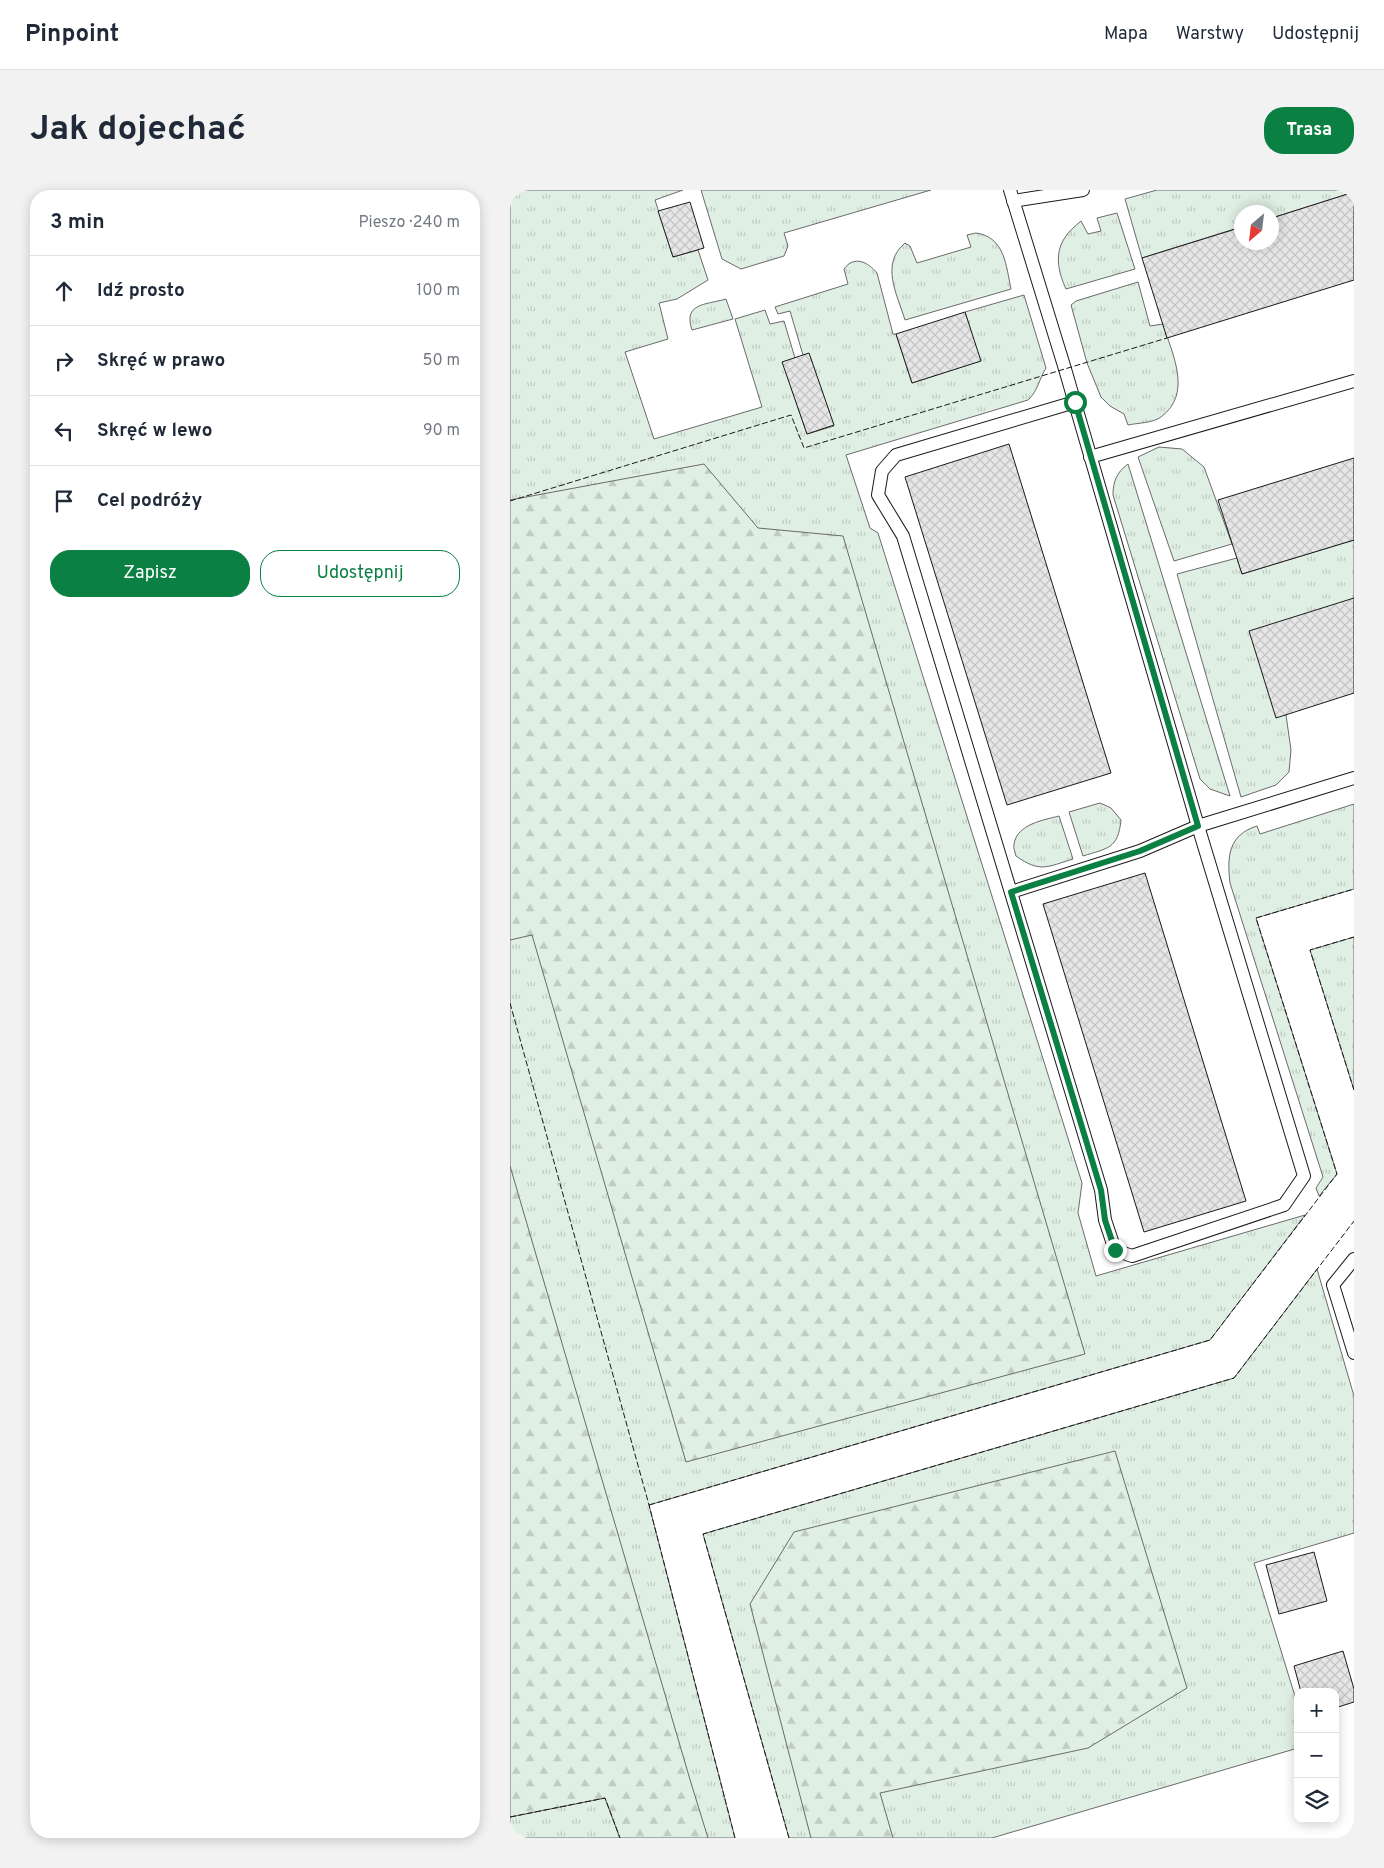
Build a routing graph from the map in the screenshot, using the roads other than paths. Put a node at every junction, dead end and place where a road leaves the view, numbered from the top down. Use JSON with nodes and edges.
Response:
{"nodes":[{"id":1,"x":1025,"y":190,"type":"edge"},
{"id":2,"x":1083,"y":190,"type":"edge"},
{"id":3,"x":1011,"y":195,"type":"edge"},
{"id":4,"x":1354,"y":381,"type":"edge"},
{"id":5,"x":1075,"y":402,"type":"junction"},
{"id":6,"x":1090,"y":457,"type":"junction"},
{"id":7,"x":1354,"y":778,"type":"edge"},
{"id":8,"x":1198,"y":826,"type":"junction"},
{"id":9,"x":1011,"y":892,"type":"junction"},
{"id":10,"x":1354,"y":1260,"type":"edge"},
{"id":11,"x":1354,"y":1353,"type":"edge"}],
"edges":[{"from":1,"to":3,"type":"lane"},
{"from":2,"to":3,"type":"lane"},
{"from":3,"to":5,"type":"lane"},
{"from":4,"to":6,"type":"lane"},
{"from":5,"to":6,"type":"lane"},
{"from":5,"to":9,"type":"lane"},
{"from":6,"to":8,"type":"lane"},
{"from":7,"to":8,"type":"lane"},
{"from":8,"to":9,"type":"lane"},
{"from":8,"to":9,"type":"lane"},
{"from":10,"to":11,"type":"lane"}]}
